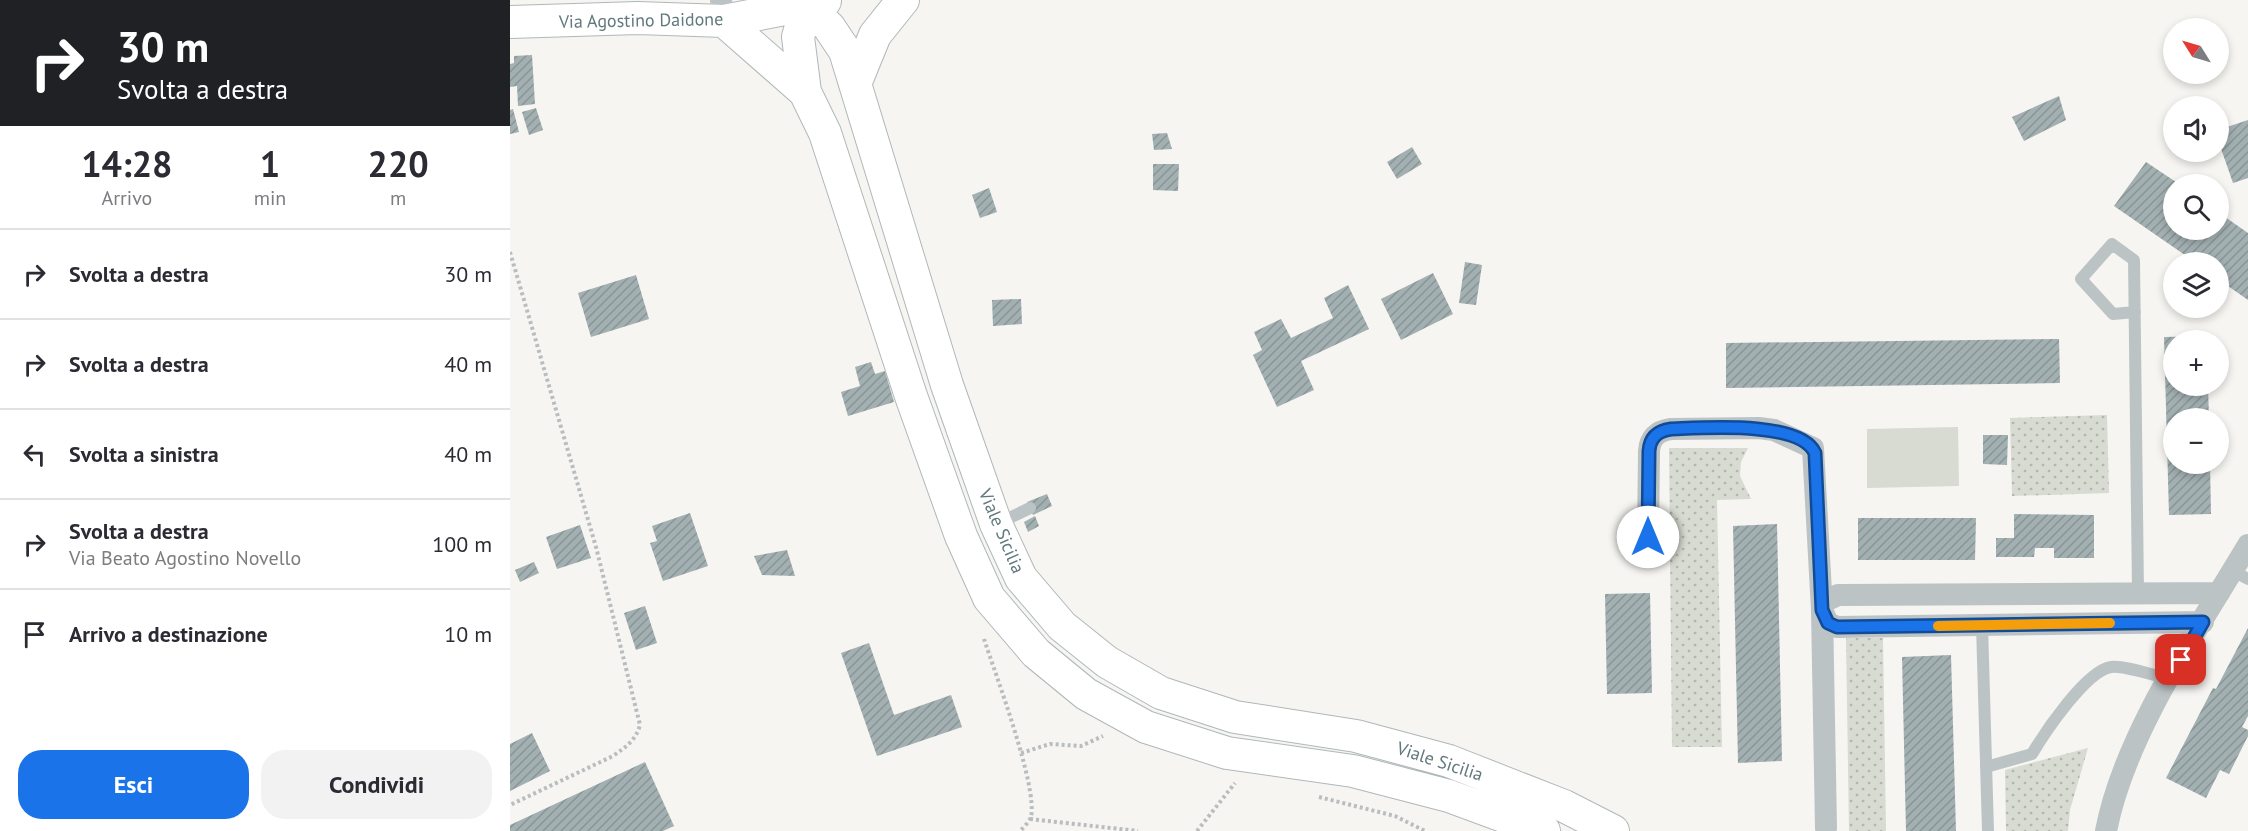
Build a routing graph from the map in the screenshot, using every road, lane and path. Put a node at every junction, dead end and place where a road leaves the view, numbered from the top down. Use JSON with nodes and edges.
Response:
{"nodes":[{"id":1,"x":903,"y":0,"type":"edge"},
{"id":2,"x":818,"y":3,"type":"edge"},
{"id":3,"x":722,"y":10,"type":"edge"},
{"id":4,"x":510,"y":22,"type":"edge"},
{"id":5,"x":855,"y":84,"type":"junction"},
{"id":6,"x":805,"y":92,"type":"junction"},
{"id":7,"x":510,"y":252,"type":"edge"},
{"id":8,"x":2135,"y":312,"type":"junction"},
{"id":9,"x":1030,"y":508,"type":"dead end"},
{"id":10,"x":996,"y":524,"type":"junction"},
{"id":11,"x":1648,"y":537,"type":"dead end"},
{"id":12,"x":2248,"y":545,"type":"edge"},
{"id":13,"x":2240,"y":575,"type":"edge"},
{"id":14,"x":2138,"y":592,"type":"junction"},
{"id":15,"x":2219,"y":593,"type":"junction"},
{"id":16,"x":990,"y":598,"type":"junction"},
{"id":17,"x":1822,"y":610,"type":"junction"},
{"id":18,"x":2203,"y":622,"type":"junction"},
{"id":19,"x":1982,"y":625,"type":"junction"},
{"id":20,"x":2170,"y":679,"type":"junction"},
{"id":21,"x":1140,"y":724,"type":"junction"},
{"id":22,"x":1021,"y":753,"type":"junction"},
{"id":23,"x":1986,"y":767,"type":"junction"},
{"id":24,"x":1244,"y":783,"type":"dead end"},
{"id":25,"x":1317,"y":797,"type":"dead end"},
{"id":26,"x":510,"y":805,"type":"edge"},
{"id":27,"x":1030,"y":819,"type":"junction"},
{"id":28,"x":1826,"y":828,"type":"dead end"},
{"id":29,"x":1020,"y":831,"type":"edge"},
{"id":30,"x":1138,"y":831,"type":"edge"},
{"id":31,"x":1197,"y":831,"type":"edge"},
{"id":32,"x":1425,"y":831,"type":"edge"},
{"id":33,"x":1544,"y":831,"type":"edge"},
{"id":34,"x":1613,"y":831,"type":"edge"},
{"id":35,"x":1988,"y":831,"type":"edge"},
{"id":36,"x":2106,"y":831,"type":"edge"}],
"edges":[{"from":1,"to":5,"type":"main road"},
{"from":2,"to":3,"type":"main road","name":"Via Agostino Daidone"},
{"from":2,"to":5,"type":"main road","name":"Viale Sicilia"},
{"from":2,"to":6,"type":"main road"},
{"from":3,"to":4,"type":"main road","name":"Via Agostino Daidone"},
{"from":3,"to":6,"type":"main road"},
{"from":5,"to":10,"type":"main road","name":"Viale Sicilia"},
{"from":6,"to":16,"type":"main road","name":"Viale Sicilia"},
{"from":7,"to":26,"type":"path"},
{"from":8,"to":8,"type":"lane"},
{"from":8,"to":14,"type":"lane"},
{"from":9,"to":10,"type":"lane"},
{"from":10,"to":34,"type":"main road","name":"Viale Sicilia"},
{"from":11,"to":17,"type":"street"},
{"from":12,"to":13,"type":"street"},
{"from":13,"to":15,"type":"street"},
{"from":14,"to":15,"type":"street"},
{"from":14,"to":17,"type":"street"},
{"from":15,"to":18,"type":"street"},
{"from":16,"to":21,"type":"main road","name":"Viale Sicilia"},
{"from":16,"to":22,"type":"path"},
{"from":17,"to":19,"type":"street"},
{"from":17,"to":28,"type":"street"},
{"from":18,"to":19,"type":"street"},
{"from":18,"to":20,"type":"street"},
{"from":19,"to":23,"type":"lane"},
{"from":20,"to":23,"type":"lane"},
{"from":20,"to":36,"type":"street"},
{"from":21,"to":22,"type":"path"},
{"from":21,"to":33,"type":"main road","name":"Viale Sicilia"},
{"from":22,"to":27,"type":"path"},
{"from":23,"to":35,"type":"lane"},
{"from":24,"to":31,"type":"path"},
{"from":25,"to":32,"type":"path"},
{"from":27,"to":29,"type":"path"},
{"from":27,"to":30,"type":"path"}]}
